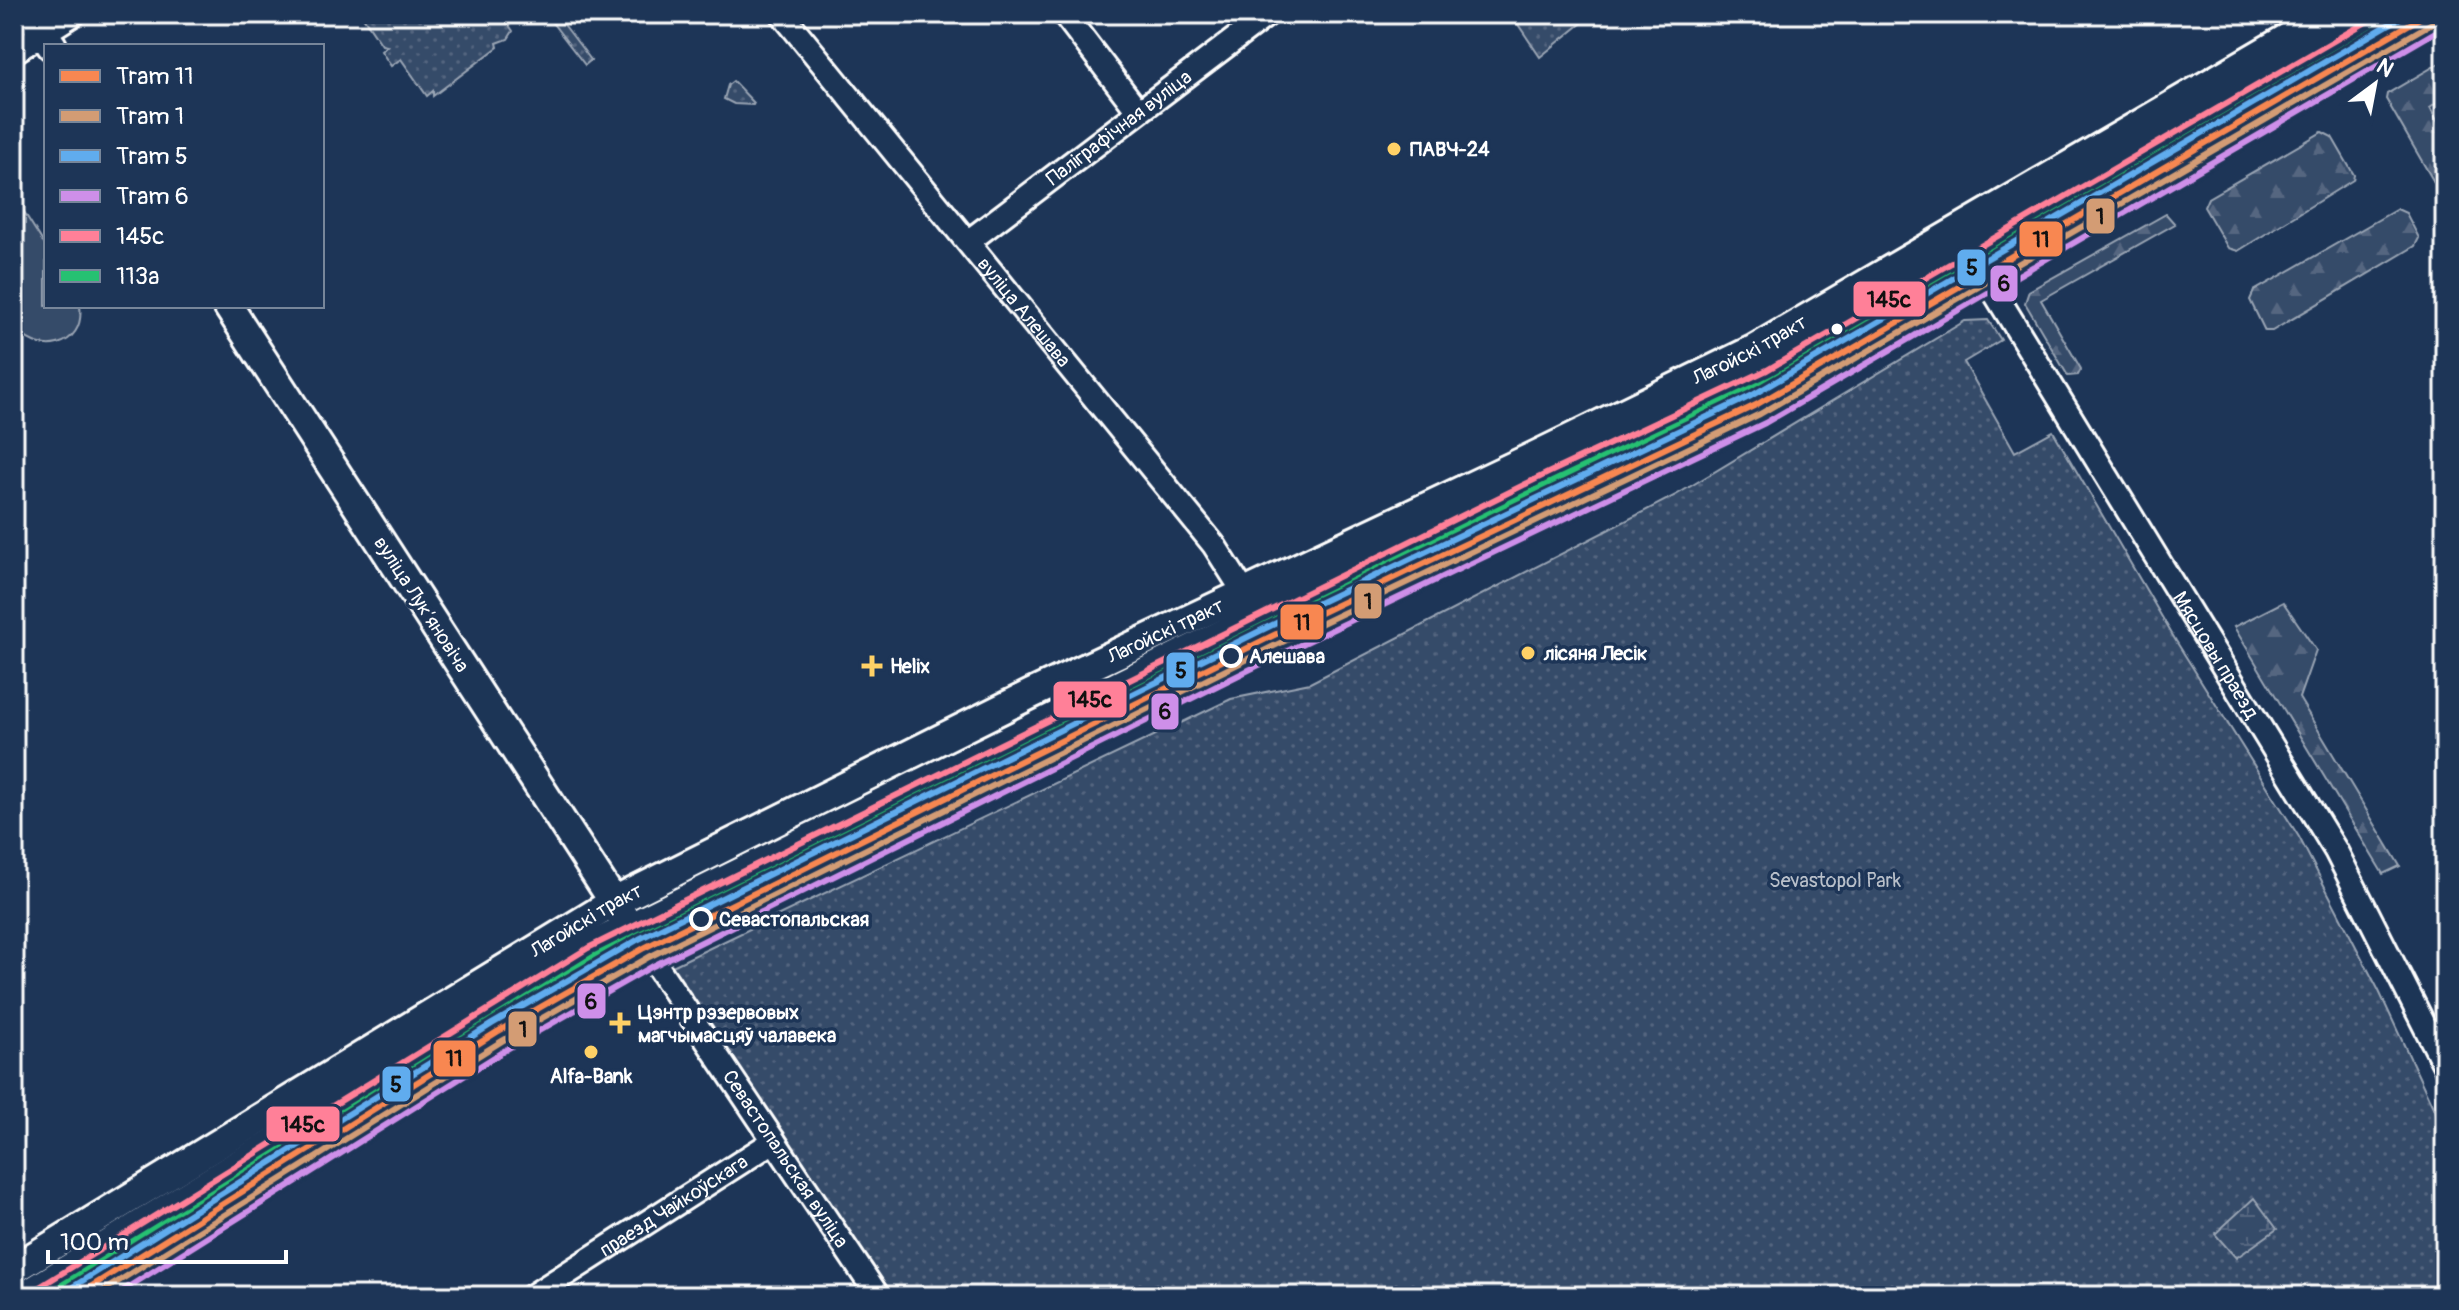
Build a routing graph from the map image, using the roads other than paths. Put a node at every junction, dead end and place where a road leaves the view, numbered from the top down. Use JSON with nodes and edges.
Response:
{"nodes":[{"id":1,"x":74,"y":14,"type":"edge"},
{"id":2,"x":782,"y":14,"type":"edge"},
{"id":3,"x":1064,"y":14,"type":"edge"},
{"id":4,"x":1268,"y":14,"type":"edge"},
{"id":5,"x":2329,"y":14,"type":"edge"},
{"id":6,"x":2380,"y":14,"type":"edge"},
{"id":7,"x":42,"y":31,"type":"edge"},
{"id":8,"x":14,"y":52,"type":"edge"},
{"id":9,"x":1138,"y":111,"type":"junction"},
{"id":10,"x":969,"y":241,"type":"junction"},
{"id":11,"x":1964,"y":243,"type":"junction"},
{"id":12,"x":229,"y":308,"type":"edge"},
{"id":13,"x":1251,"y":604,"type":"junction"},
{"id":14,"x":614,"y":902,"type":"junction"},
{"id":15,"x":630,"y":926,"type":"junction"},
{"id":16,"x":2445,"y":1066,"type":"edge"},
{"id":17,"x":774,"y":1141,"type":"junction"},
{"id":18,"x":14,"y":1269,"type":"edge"},
{"id":19,"x":25,"y":1296,"type":"edge"},
{"id":20,"x":532,"y":1296,"type":"edge"},
{"id":21,"x":878,"y":1296,"type":"edge"}],
"edges":[{"from":1,"to":7,"type":"street"},
{"from":2,"to":10,"type":"street","name":"вуліца Алешава"},
{"from":3,"to":9,"type":"street"},
{"from":4,"to":9,"type":"street","name":"Паліграфічная вуліца"},
{"from":5,"to":11,"type":"main road","name":"Лагойскі тракт"},
{"from":6,"to":11,"type":"main road","name":"Лагойскі тракт"},
{"from":7,"to":8,"type":"street"},
{"from":9,"to":10,"type":"street","name":"Паліграфічная вуліца"},
{"from":10,"to":13,"type":"street","name":"вуліца Алешава"},
{"from":11,"to":13,"type":"main road","name":"Лагойскі тракт"},
{"from":11,"to":16,"type":"street","name":"Мясцовы праезд"},
{"from":12,"to":14,"type":"main road","name":"вуліца Лукʼяновіча"},
{"from":13,"to":14,"type":"main road","name":"Лагойскі тракт"},
{"from":13,"to":15,"type":"main road","name":"Лагойскі тракт"},
{"from":14,"to":15,"type":"main road","name":"Севастопальская вуліца"},
{"from":14,"to":18,"type":"main road","name":"Лагойскі тракт"},
{"from":15,"to":17,"type":"street","name":"Севастопальская вуліца"},
{"from":15,"to":19,"type":"main road","name":"Лагойскі тракт"},
{"from":17,"to":20,"type":"street","name":"праезд Чайкоўскага"},
{"from":17,"to":21,"type":"street","name":"Севастопальская вуліца"}]}
